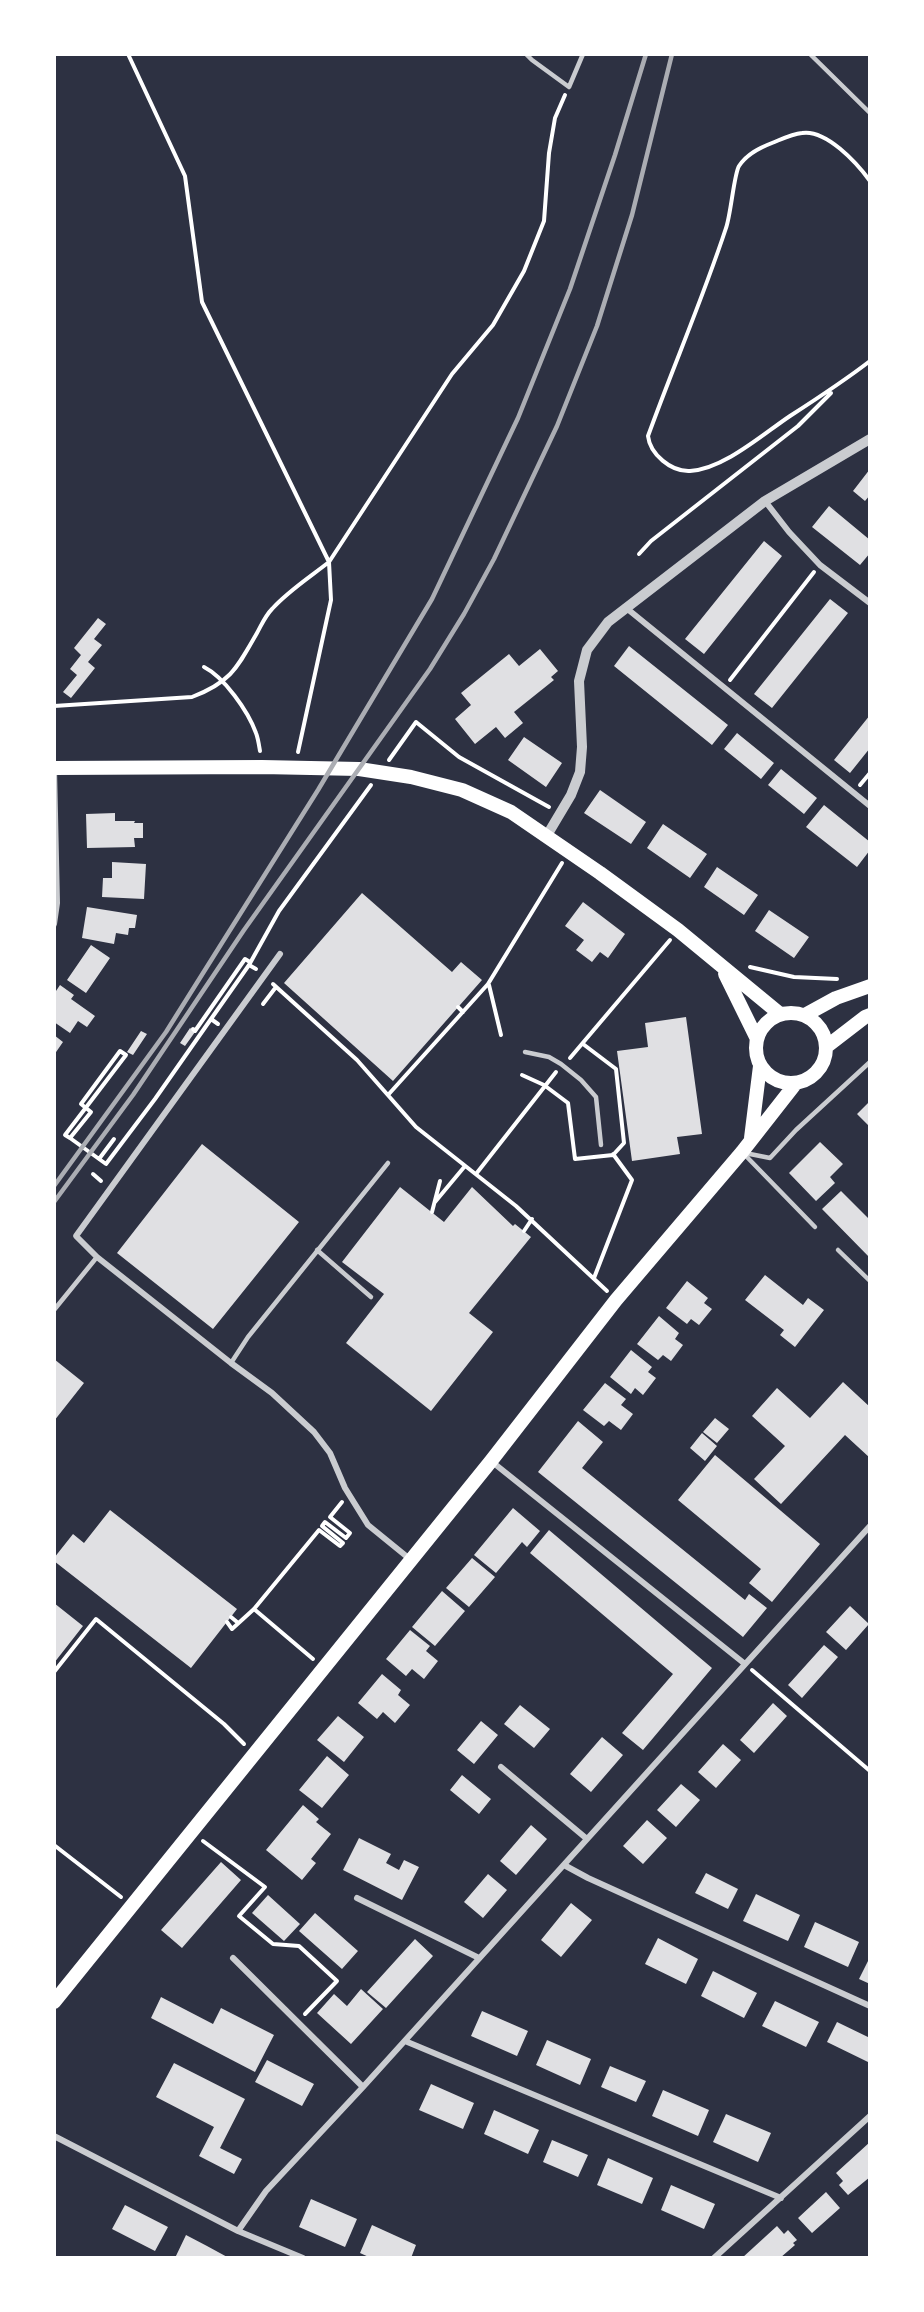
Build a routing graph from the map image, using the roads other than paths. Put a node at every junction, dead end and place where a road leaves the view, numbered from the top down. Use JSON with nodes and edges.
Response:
{"nodes":[{"id":1,"x":526,"y":54,"type":"edge"},
{"id":2,"x":583,"y":54,"type":"edge"},
{"id":3,"x":810,"y":54,"type":"edge"},
{"id":4,"x":870,"y":113,"type":"edge"},
{"id":5,"x":870,"y":439,"type":"edge"},
{"id":6,"x":765,"y":501,"type":"junction"},
{"id":7,"x":870,"y":603,"type":"edge"},
{"id":8,"x":625,"y":607,"type":"junction"},
{"id":9,"x":54,"y":768,"type":"edge"},
{"id":10,"x":870,"y":806,"type":"edge"},
{"id":11,"x":546,"y":837,"type":"junction"},
{"id":12,"x":54,"y":924,"type":"edge"},
{"id":13,"x":280,"y":954,"type":"dead end"},
{"id":14,"x":723,"y":969,"type":"junction"},
{"id":15,"x":870,"y":986,"type":"edge"},
{"id":16,"x":780,"y":1014,"type":"junction"},
{"id":17,"x":805,"y":1015,"type":"junction"},
{"id":18,"x":870,"y":1015,"type":"edge"},
{"id":19,"x":756,"y":1040,"type":"junction"},
{"id":20,"x":826,"y":1047,"type":"junction"},
{"id":21,"x":525,"y":1052,"type":"dead end"},
{"id":22,"x":870,"y":1062,"type":"edge"},
{"id":23,"x":760,"y":1066,"type":"junction"},
{"id":24,"x":796,"y":1083,"type":"junction"},
{"id":25,"x":751,"y":1138,"type":"junction"},
{"id":26,"x":601,"y":1145,"type":"road end"},
{"id":27,"x":742,"y":1152,"type":"junction"},
{"id":28,"x":388,"y":1163,"type":"dead end"},
{"id":29,"x":815,"y":1227,"type":"dead end"},
{"id":30,"x":317,"y":1250,"type":"junction"},
{"id":31,"x":838,"y":1250,"type":"dead end"},
{"id":32,"x":97,"y":1257,"type":"junction"},
{"id":33,"x":870,"y":1281,"type":"edge"},
{"id":34,"x":371,"y":1297,"type":"dead end"},
{"id":35,"x":54,"y":1310,"type":"edge"},
{"id":36,"x":231,"y":1364,"type":"junction"},
{"id":37,"x":491,"y":1461,"type":"junction"},
{"id":38,"x":870,"y":1526,"type":"edge"},
{"id":39,"x":412,"y":1560,"type":"junction"},
{"id":40,"x":745,"y":1664,"type":"junction"},
{"id":41,"x":501,"y":1767,"type":"dead end"},
{"id":42,"x":587,"y":1839,"type":"junction"},
{"id":43,"x":564,"y":1865,"type":"junction"},
{"id":44,"x":357,"y":1898,"type":"dead end"},
{"id":45,"x":233,"y":1958,"type":"dead end"},
{"id":46,"x":479,"y":1958,"type":"junction"},
{"id":47,"x":54,"y":2002,"type":"edge"},
{"id":48,"x":870,"y":2006,"type":"edge"},
{"id":49,"x":405,"y":2041,"type":"junction"},
{"id":50,"x":363,"y":2086,"type":"junction"},
{"id":51,"x":870,"y":2116,"type":"edge"},
{"id":52,"x":54,"y":2136,"type":"edge"},
{"id":53,"x":781,"y":2198,"type":"junction"},
{"id":54,"x":238,"y":2231,"type":"junction"},
{"id":55,"x":303,"y":2258,"type":"edge"},
{"id":56,"x":714,"y":2258,"type":"edge"}],
"edges":[{"from":1,"to":2,"type":"lane"},
{"from":3,"to":4,"type":"lane"},
{"from":5,"to":6,"type":"street"},
{"from":6,"to":7,"type":"street"},
{"from":6,"to":8,"type":"street"},
{"from":8,"to":10,"type":"street"},
{"from":8,"to":11,"type":"street"},
{"from":9,"to":11,"type":"main road"},
{"from":9,"to":12,"type":"street"},
{"from":11,"to":14,"type":"main road"},
{"from":13,"to":32,"type":"street"},
{"from":14,"to":16,"type":"main road"},
{"from":14,"to":19,"type":"main road"},
{"from":15,"to":17,"type":"main road"},
{"from":16,"to":17,"type":"main road"},
{"from":16,"to":19,"type":"main road"},
{"from":17,"to":20,"type":"main road"},
{"from":18,"to":20,"type":"main road"},
{"from":19,"to":23,"type":"main road"},
{"from":20,"to":24,"type":"main road"},
{"from":21,"to":26,"type":"lane"},
{"from":22,"to":27,"type":"lane"},
{"from":23,"to":24,"type":"main road"},
{"from":23,"to":25,"type":"main road"},
{"from":24,"to":25,"type":"main road"},
{"from":25,"to":27,"type":"main road"},
{"from":27,"to":29,"type":"lane"},
{"from":27,"to":37,"type":"main road"},
{"from":28,"to":30,"type":"lane"},
{"from":30,"to":34,"type":"lane"},
{"from":30,"to":36,"type":"lane"},
{"from":31,"to":33,"type":"lane"},
{"from":32,"to":35,"type":"lane"},
{"from":32,"to":36,"type":"street"},
{"from":36,"to":39,"type":"street"},
{"from":37,"to":39,"type":"main road"},
{"from":37,"to":40,"type":"street"},
{"from":38,"to":40,"type":"street"},
{"from":39,"to":47,"type":"main road"},
{"from":40,"to":42,"type":"street"},
{"from":41,"to":42,"type":"street"},
{"from":42,"to":43,"type":"street"},
{"from":43,"to":46,"type":"street"},
{"from":43,"to":48,"type":"street"},
{"from":44,"to":46,"type":"street"},
{"from":45,"to":50,"type":"street"},
{"from":46,"to":49,"type":"street"},
{"from":49,"to":50,"type":"street"},
{"from":49,"to":53,"type":"street"},
{"from":50,"to":54,"type":"street"},
{"from":51,"to":53,"type":"street"},
{"from":52,"to":54,"type":"street"},
{"from":53,"to":56,"type":"street"},
{"from":54,"to":55,"type":"street"}]}
